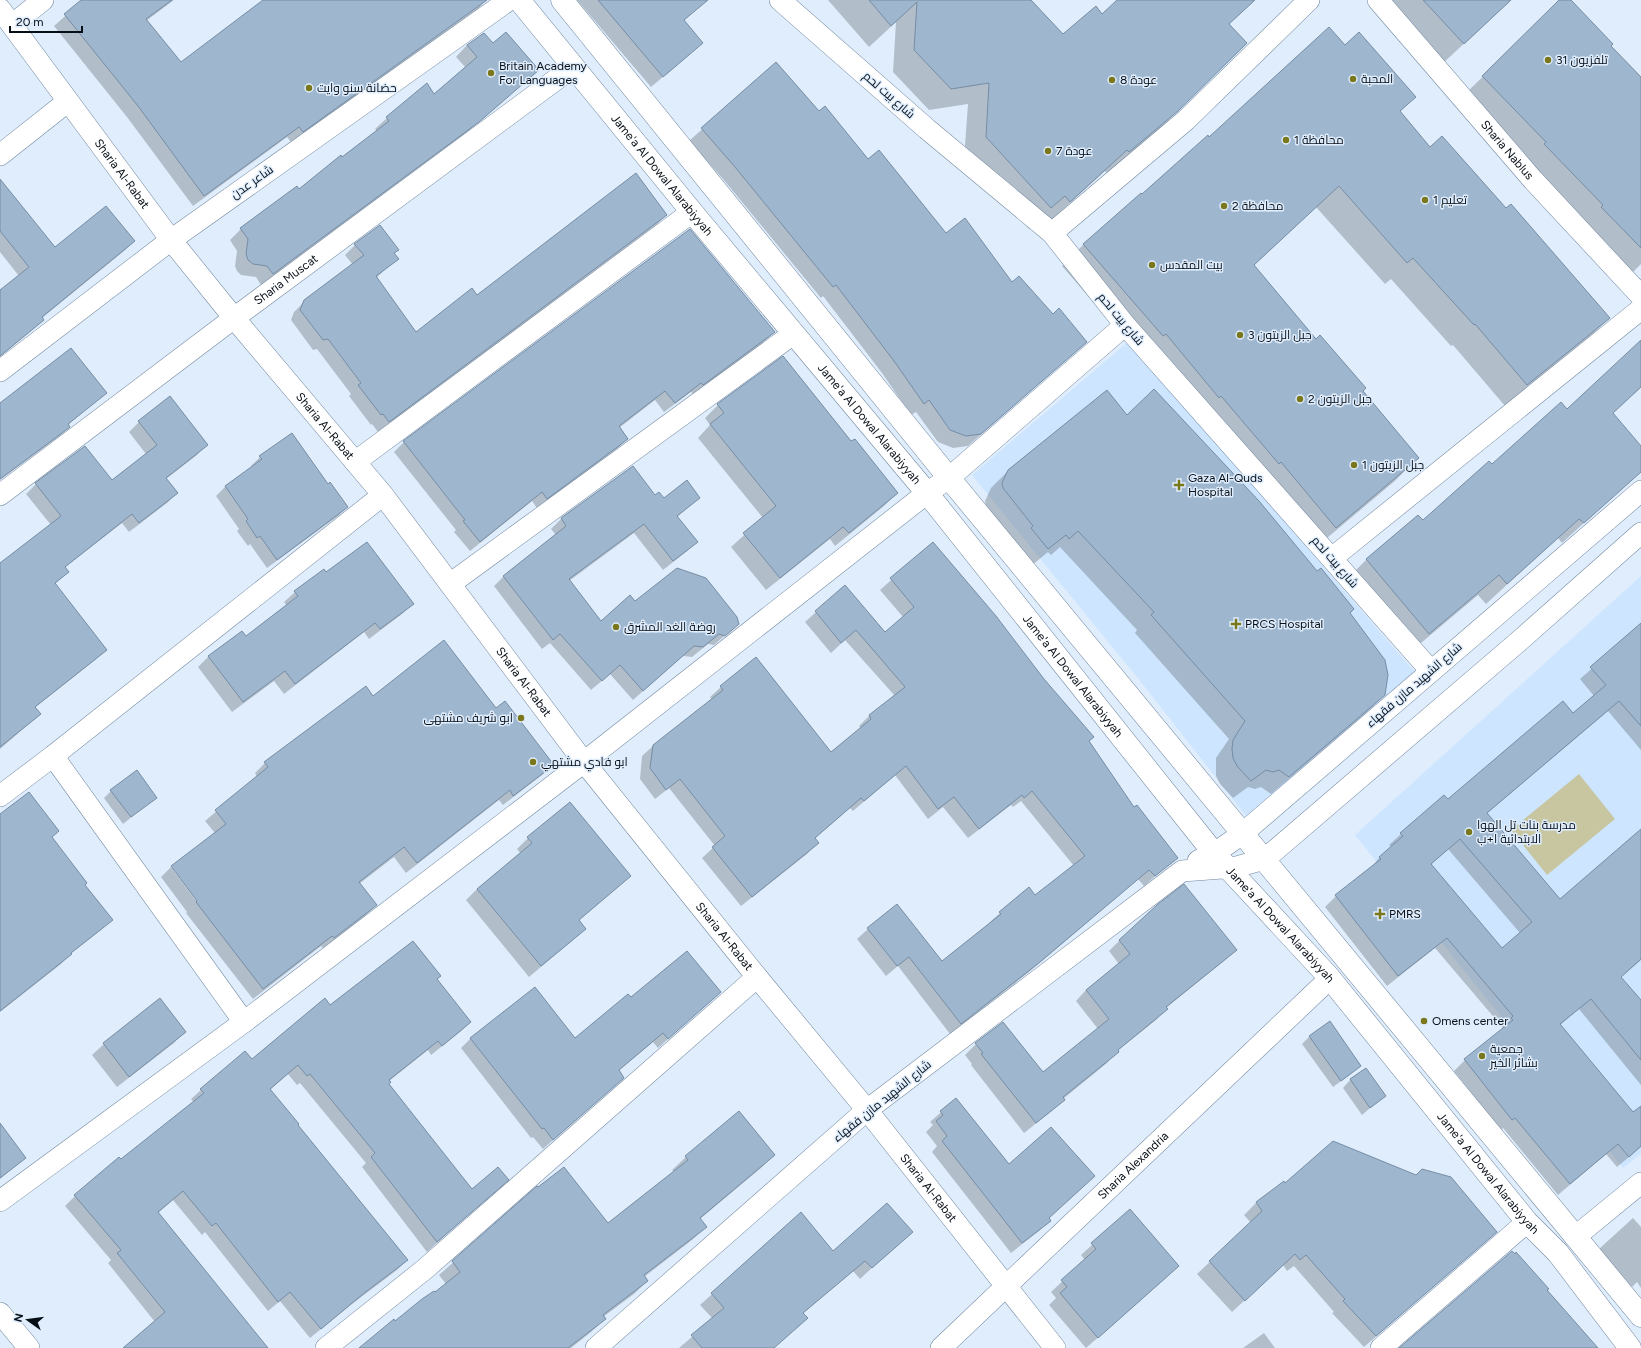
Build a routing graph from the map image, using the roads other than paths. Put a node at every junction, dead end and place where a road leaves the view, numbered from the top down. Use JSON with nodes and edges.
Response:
{"nodes":[{"id":1,"x":44,"y":0,"type":"edge"},
{"id":2,"x":509,"y":0,"type":"edge"},
{"id":3,"x":519,"y":0,"type":"edge"},
{"id":4,"x":562,"y":0,"type":"edge"},
{"id":5,"x":780,"y":0,"type":"edge"},
{"id":6,"x":1309,"y":0,"type":"edge"},
{"id":7,"x":1378,"y":0,"type":"edge"},
{"id":8,"x":6,"y":17,"type":"edge"},
{"id":9,"x":573,"y":67,"type":"junction"},
{"id":10,"x":68,"y":102,"type":"junction"},
{"id":11,"x":0,"y":155,"type":"edge"},
{"id":12,"x":692,"y":212,"type":"junction"},
{"id":13,"x":1052,"y":233,"type":"junction"},
{"id":14,"x":171,"y":240,"type":"junction"},
{"id":15,"x":1641,"y":296,"type":"edge"},
{"id":16,"x":1641,"y":309,"type":"edge"},
{"id":17,"x":234,"y":318,"type":"junction"},
{"id":18,"x":1125,"y":325,"type":"junction"},
{"id":19,"x":793,"y":334,"type":"junction"},
{"id":20,"x":0,"y":371,"type":"edge"},
{"id":21,"x":355,"y":462,"type":"junction"},
{"id":22,"x":949,"y":478,"type":"junction"},
{"id":23,"x":1641,"y":491,"type":"edge"},
{"id":24,"x":927,"y":493,"type":"junction"},
{"id":25,"x":0,"y":495,"type":"edge"},
{"id":26,"x":383,"y":495,"type":"junction"},
{"id":27,"x":1641,"y":533,"type":"edge"},
{"id":28,"x":1332,"y":558,"type":"junction"},
{"id":29,"x":450,"y":584,"type":"junction"},
{"id":30,"x":1431,"y":671,"type":"junction"},
{"id":31,"x":53,"y":756,"type":"junction"},
{"id":32,"x":584,"y":762,"type":"junction"},
{"id":33,"x":0,"y":796,"type":"edge"},
{"id":34,"x":1242,"y":834,"type":"junction"},
{"id":35,"x":1265,"y":859,"type":"junction"},
{"id":36,"x":1225,"y":862,"type":"junction"},
{"id":37,"x":757,"y":977,"type":"junction"},
{"id":38,"x":1325,"y":984,"type":"dead end"},
{"id":39,"x":244,"y":1022,"type":"junction"},
{"id":40,"x":867,"y":1110,"type":"junction"},
{"id":41,"x":1641,"y":1183,"type":"edge"},
{"id":42,"x":0,"y":1201,"type":"edge"},
{"id":43,"x":1527,"y":1222,"type":"junction"},
{"id":44,"x":1575,"y":1237,"type":"junction"},
{"id":45,"x":1006,"y":1286,"type":"junction"},
{"id":46,"x":0,"y":1313,"type":"edge"},
{"id":47,"x":1641,"y":1316,"type":"edge"},
{"id":48,"x":29,"y":1348,"type":"edge"},
{"id":49,"x":326,"y":1348,"type":"edge"},
{"id":50,"x":596,"y":1348,"type":"edge"},
{"id":51,"x":941,"y":1348,"type":"edge"},
{"id":52,"x":1056,"y":1348,"type":"edge"},
{"id":53,"x":1381,"y":1348,"type":"edge"},
{"id":54,"x":1630,"y":1348,"type":"edge"}],
"edges":[{"from":1,"to":8,"type":"street"},
{"from":2,"to":14,"type":"street","name":"شاعر عدن"},
{"from":3,"to":9,"type":"main road","name":"Jame'a Al Dowal Alarabiyyah"},
{"from":4,"to":22,"type":"main road"},
{"from":5,"to":13,"type":"street","name":"شارع بيت لحم"},
{"from":6,"to":13,"type":"street"},
{"from":7,"to":15,"type":"street","name":"Sharia Nablus"},
{"from":8,"to":10,"type":"street","name":"Sharia Al-Rabat"},
{"from":9,"to":12,"type":"main road","name":"Jame'a Al Dowal Alarabiyyah"},
{"from":9,"to":17,"type":"street","name":"Sharia Muscat"},
{"from":10,"to":11,"type":"street"},
{"from":10,"to":14,"type":"street","name":"Sharia Al-Rabat"},
{"from":12,"to":19,"type":"main road","name":"Jame'a Al Dowal Alarabiyyah"},
{"from":12,"to":21,"type":"street"},
{"from":13,"to":18,"type":"street","name":"شارع بيت لحم"},
{"from":14,"to":17,"type":"street","name":"Sharia Al-Rabat"},
{"from":14,"to":20,"type":"street","name":"شاعر عدن"},
{"from":16,"to":28,"type":"street"},
{"from":17,"to":21,"type":"street","name":"Sharia Al-Rabat"},
{"from":17,"to":25,"type":"street","name":"Sharia Muscat"},
{"from":18,"to":22,"type":"street"},
{"from":18,"to":28,"type":"street","name":"شارع بيت لحم"},
{"from":19,"to":24,"type":"main road","name":"Jame'a Al Dowal Alarabiyyah"},
{"from":19,"to":29,"type":"street"},
{"from":21,"to":26,"type":"street","name":"Sharia Al-Rabat"},
{"from":22,"to":24,"type":"street"},
{"from":22,"to":34,"type":"main road"},
{"from":23,"to":30,"type":"street","name":"شارع الشهيد مازن فقهاء"},
{"from":24,"to":32,"type":"street"},
{"from":24,"to":36,"type":"main road","name":"Jame'a Al Dowal Alarabiyyah"},
{"from":26,"to":29,"type":"street","name":"Sharia Al-Rabat"},
{"from":26,"to":31,"type":"street"},
{"from":27,"to":35,"type":"street","name":"شارع الشهيد مازن فقهاء"},
{"from":28,"to":30,"type":"street","name":"شارع بيت لحم"},
{"from":29,"to":32,"type":"street","name":"Sharia Al-Rabat"},
{"from":30,"to":34,"type":"street","name":"شارع الشهيد مازن فقهاء"},
{"from":31,"to":33,"type":"street"},
{"from":31,"to":39,"type":"street"},
{"from":32,"to":37,"type":"street","name":"Sharia Al-Rabat"},
{"from":32,"to":39,"type":"street"},
{"from":34,"to":35,"type":"main road"},
{"from":34,"to":36,"type":"street","name":"شارع الشهيد مازن فقهاء"},
{"from":35,"to":36,"type":"street","name":"شارع الشهيد مازن فقهاء"},
{"from":35,"to":44,"type":"main road"},
{"from":36,"to":40,"type":"street","name":"شارع الشهيد مازن فقهاء"},
{"from":36,"to":43,"type":"main road","name":"Jame'a Al Dowal Alarabiyyah"},
{"from":37,"to":40,"type":"street","name":"Sharia Al-Rabat"},
{"from":37,"to":49,"type":"street"},
{"from":38,"to":45,"type":"street","name":"Sharia Alexandria"},
{"from":39,"to":42,"type":"street"},
{"from":40,"to":45,"type":"street","name":"Sharia Al-Rabat"},
{"from":40,"to":50,"type":"street","name":"شارع الشهيد مازن فقهاء"},
{"from":41,"to":44,"type":"street"},
{"from":43,"to":53,"type":"street"},
{"from":43,"to":54,"type":"main road","name":"Jame'a Al Dowal Alarabiyyah"},
{"from":44,"to":47,"type":"main road"},
{"from":45,"to":51,"type":"street","name":"Sharia Alexandria"},
{"from":45,"to":52,"type":"street","name":"Sharia Al-Rabat"},
{"from":46,"to":48,"type":"street"}]}
